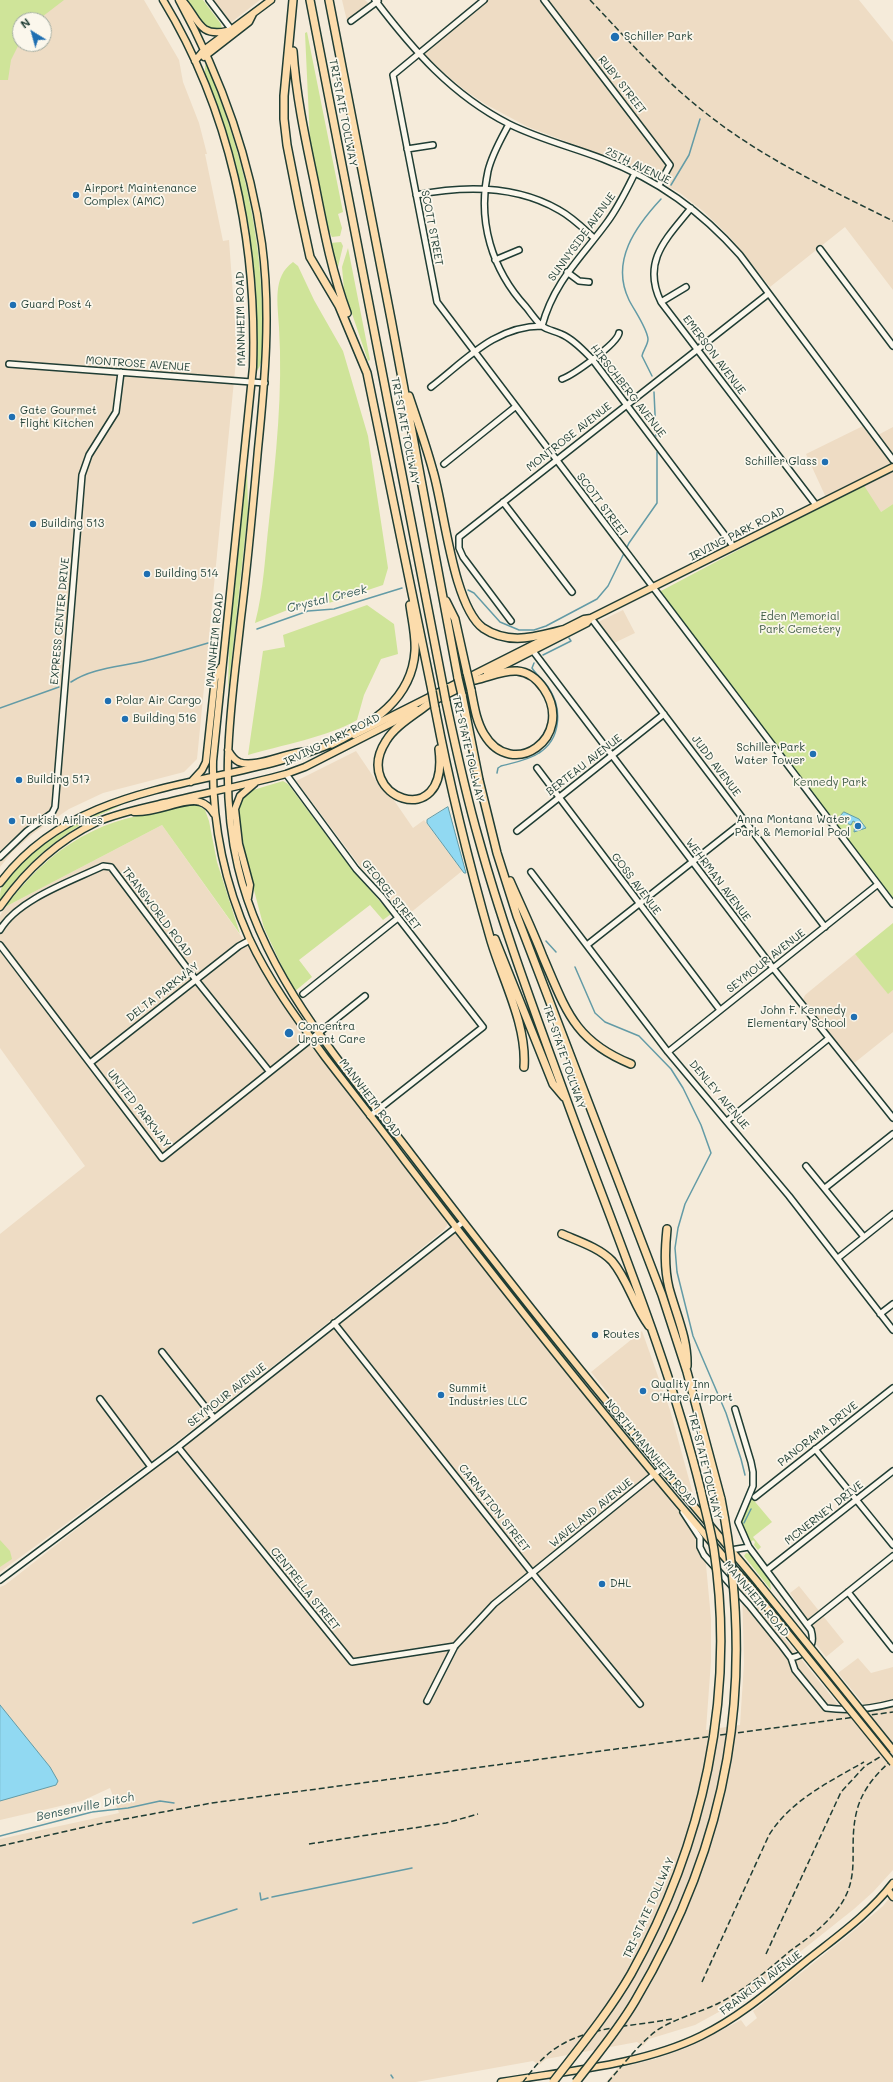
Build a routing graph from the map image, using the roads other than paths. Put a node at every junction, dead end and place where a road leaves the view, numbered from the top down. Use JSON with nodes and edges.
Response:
{"nodes":[{"id":1,"x":163,"y":0,"type":"edge"},
{"id":2,"x":179,"y":0,"type":"edge"},
{"id":3,"x":182,"y":0,"type":"edge"},
{"id":4,"x":209,"y":0,"type":"edge"},
{"id":5,"x":272,"y":0,"type":"edge"},
{"id":6,"x":310,"y":0,"type":"edge"},
{"id":7,"x":329,"y":0,"type":"edge"},
{"id":8,"x":484,"y":0,"type":"edge"},
{"id":9,"x":544,"y":0,"type":"edge"},
{"id":10,"x":377,"y":1,"type":"edge"},
{"id":11,"x":293,"y":2,"type":"edge"},
{"id":12,"x":253,"y":14,"type":"junction"},
{"id":13,"x":351,"y":21,"type":"dead end"},
{"id":14,"x":229,"y":30,"type":"junction"},
{"id":15,"x":291,"y":35,"type":"junction"},
{"id":16,"x":206,"y":52,"type":"junction"},
{"id":17,"x":418,"y":54,"type":"junction"},
{"id":18,"x":195,"y":61,"type":"junction"},
{"id":19,"x":509,"y":124,"type":"junction"},
{"id":20,"x":433,"y":145,"type":"dead end"},
{"id":21,"x":407,"y":149,"type":"junction"},
{"id":22,"x":635,"y":173,"type":"junction"},
{"id":23,"x":659,"y":185,"type":"junction"},
{"id":24,"x":485,"y":190,"type":"junction"},
{"id":25,"x":416,"y":195,"type":"junction"},
{"id":26,"x":691,"y":208,"type":"junction"},
{"id":27,"x":594,"y":238,"type":"junction"},
{"id":28,"x":820,"y":249,"type":"dead end"},
{"id":29,"x":519,"y":250,"type":"dead end"},
{"id":30,"x":495,"y":260,"type":"junction"},
{"id":31,"x":567,"y":272,"type":"junction"},
{"id":32,"x":589,"y":282,"type":"dead end"},
{"id":33,"x":686,"y":287,"type":"dead end"},
{"id":34,"x":768,"y":294,"type":"junction"},
{"id":35,"x":661,"y":302,"type":"junction"},
{"id":36,"x":542,"y":326,"type":"junction"},
{"id":37,"x":619,"y":333,"type":"dead end"},
{"id":38,"x":893,"y":346,"type":"edge"},
{"id":39,"x":698,"y":349,"type":"junction"},
{"id":40,"x":475,"y":353,"type":"junction"},
{"id":41,"x":592,"y":359,"type":"junction"},
{"id":42,"x":9,"y":364,"type":"dead end"},
{"id":43,"x":364,"y":365,"type":"junction"},
{"id":44,"x":121,"y":372,"type":"junction"},
{"id":45,"x":401,"y":373,"type":"junction"},
{"id":46,"x":562,"y":379,"type":"dead end"},
{"id":47,"x":252,"y":382,"type":"junction"},
{"id":48,"x":265,"y":383,"type":"junction"},
{"id":49,"x":431,"y":387,"type":"dead end"},
{"id":50,"x":626,"y":405,"type":"junction"},
{"id":51,"x":515,"y":407,"type":"junction"},
{"id":52,"x":556,"y":460,"type":"junction"},
{"id":53,"x":893,"y":460,"type":"edge"},
{"id":54,"x":444,"y":464,"type":"dead end"},
{"id":55,"x":893,"y":467,"type":"edge"},
{"id":56,"x":503,"y":502,"type":"junction"},
{"id":57,"x":816,"y":505,"type":"junction"},
{"id":58,"x":396,"y":520,"type":"junction"},
{"id":59,"x":733,"y":546,"type":"junction"},
{"id":60,"x":652,"y":589,"type":"junction"},
{"id":61,"x":572,"y":592,"type":"dead end"},
{"id":62,"x":442,"y":593,"type":"junction"},
{"id":63,"x":591,"y":618,"type":"junction"},
{"id":64,"x":512,"y":620,"type":"dead end"},
{"id":65,"x":562,"y":630,"type":"junction"},
{"id":66,"x":533,"y":651,"type":"junction"},
{"id":67,"x":223,"y":663,"type":"junction"},
{"id":68,"x":476,"y":680,"type":"junction"},
{"id":69,"x":432,"y":707,"type":"junction"},
{"id":70,"x":664,"y":714,"type":"junction"},
{"id":71,"x":332,"y":744,"type":"junction"},
{"id":72,"x":228,"y":748,"type":"junction"},
{"id":73,"x":315,"y":751,"type":"junction"},
{"id":74,"x":612,"y":756,"type":"junction"},
{"id":75,"x":537,"y":768,"type":"dead end"},
{"id":76,"x":228,"y":774,"type":"junction"},
{"id":77,"x":286,"y":774,"type":"junction"},
{"id":78,"x":213,"y":777,"type":"junction"},
{"id":79,"x":258,"y":781,"type":"junction"},
{"id":80,"x":191,"y":782,"type":"junction"},
{"id":81,"x":228,"y":788,"type":"junction"},
{"id":82,"x":213,"y":791,"type":"junction"},
{"id":83,"x":559,"y":797,"type":"junction"},
{"id":84,"x":129,"y":811,"type":"junction"},
{"id":85,"x":215,"y":816,"type":"junction"},
{"id":86,"x":744,"y":821,"type":"junction"},
{"id":87,"x":516,"y":831,"type":"dead end"},
{"id":88,"x":497,"y":853,"type":"junction"},
{"id":89,"x":0,"y":857,"type":"edge"},
{"id":90,"x":692,"y":862,"type":"junction"},
{"id":91,"x":530,"y":872,"type":"dead end"},
{"id":92,"x":0,"y":883,"type":"edge"},
{"id":93,"x":877,"y":885,"type":"junction"},
{"id":94,"x":248,"y":902,"type":"junction"},
{"id":95,"x":639,"y":904,"type":"junction"},
{"id":96,"x":893,"y":904,"type":"edge"},
{"id":97,"x":0,"y":907,"type":"edge"},
{"id":98,"x":483,"y":907,"type":"junction"},
{"id":99,"x":398,"y":918,"type":"junction"},
{"id":100,"x":825,"y":927,"type":"junction"},
{"id":101,"x":0,"y":930,"type":"edge"},
{"id":102,"x":250,"y":940,"type":"junction"},
{"id":103,"x":0,"y":945,"type":"edge"},
{"id":104,"x":587,"y":945,"type":"junction"},
{"id":105,"x":773,"y":968,"type":"junction"},
{"id":106,"x":196,"y":980,"type":"junction"},
{"id":107,"x":303,"y":994,"type":"dead end"},
{"id":108,"x":364,"y":996,"type":"dead end"},
{"id":109,"x":720,"y":1010,"type":"junction"},
{"id":110,"x":319,"y":1032,"type":"junction"},
{"id":111,"x":311,"y":1038,"type":"junction"},
{"id":112,"x":828,"y":1039,"type":"junction"},
{"id":113,"x":668,"y":1052,"type":"junction"},
{"id":114,"x":90,"y":1063,"type":"junction"},
{"id":115,"x":632,"y":1064,"type":"dead end"},
{"id":116,"x":524,"y":1067,"type":"dead end"},
{"id":117,"x":269,"y":1071,"type":"junction"},
{"id":118,"x":567,"y":1100,"type":"junction"},
{"id":119,"x":378,"y":1110,"type":"junction"},
{"id":120,"x":370,"y":1116,"type":"junction"},
{"id":121,"x":893,"y":1118,"type":"edge"},
{"id":122,"x":727,"y":1121,"type":"junction"},
{"id":123,"x":893,"y":1134,"type":"edge"},
{"id":124,"x":806,"y":1166,"type":"dead end"},
{"id":125,"x":825,"y":1188,"type":"junction"},
{"id":126,"x":893,"y":1214,"type":"edge"},
{"id":127,"x":463,"y":1222,"type":"junction"},
{"id":128,"x":456,"y":1227,"type":"junction"},
{"id":129,"x":667,"y":1229,"type":"dead end"},
{"id":130,"x":562,"y":1234,"type":"dead end"},
{"id":131,"x":864,"y":1237,"type":"junction"},
{"id":132,"x":838,"y":1258,"type":"junction"},
{"id":133,"x":893,"y":1304,"type":"edge"},
{"id":134,"x":880,"y":1314,"type":"junction"},
{"id":135,"x":334,"y":1323,"type":"junction"},
{"id":136,"x":893,"y":1330,"type":"edge"},
{"id":137,"x":654,"y":1333,"type":"junction"},
{"id":138,"x":162,"y":1352,"type":"dead end"},
{"id":139,"x":687,"y":1372,"type":"junction"},
{"id":140,"x":893,"y":1388,"type":"edge"},
{"id":141,"x":100,"y":1399,"type":"dead end"},
{"id":142,"x":735,"y":1409,"type":"dead end"},
{"id":143,"x":214,"y":1418,"type":"junction"},
{"id":144,"x":178,"y":1447,"type":"junction"},
{"id":145,"x":816,"y":1449,"type":"junction"},
{"id":146,"x":151,"y":1467,"type":"junction"},
{"id":147,"x":662,"y":1468,"type":"junction"},
{"id":148,"x":893,"y":1471,"type":"edge"},
{"id":149,"x":655,"y":1474,"type":"junction"},
{"id":150,"x":670,"y":1493,"type":"junction"},
{"id":151,"x":755,"y":1497,"type":"dead end"},
{"id":152,"x":857,"y":1500,"type":"junction"},
{"id":153,"x":709,"y":1538,"type":"junction"},
{"id":154,"x":893,"y":1545,"type":"edge"},
{"id":155,"x":749,"y":1547,"type":"junction"},
{"id":156,"x":732,"y":1550,"type":"junction"},
{"id":157,"x":704,"y":1555,"type":"junction"},
{"id":158,"x":893,"y":1556,"type":"edge"},
{"id":159,"x":767,"y":1570,"type":"junction"},
{"id":160,"x":533,"y":1574,"type":"junction"},
{"id":161,"x":0,"y":1580,"type":"edge"},
{"id":162,"x":848,"y":1592,"type":"junction"},
{"id":163,"x":808,"y":1624,"type":"junction"},
{"id":164,"x":455,"y":1646,"type":"junction"},
{"id":165,"x":893,"y":1649,"type":"edge"},
{"id":166,"x":791,"y":1658,"type":"junction"},
{"id":167,"x":427,"y":1701,"type":"dead end"},
{"id":168,"x":893,"y":1703,"type":"edge"},
{"id":169,"x":640,"y":1704,"type":"dead end"},
{"id":170,"x":893,"y":1750,"type":"edge"},
{"id":171,"x":893,"y":1763,"type":"edge"},
{"id":172,"x":893,"y":1883,"type":"edge"},
{"id":173,"x":888,"y":1890,"type":"junction"},
{"id":174,"x":893,"y":1897,"type":"edge"},
{"id":175,"x":501,"y":2082,"type":"edge"},
{"id":176,"x":553,"y":2082,"type":"edge"},
{"id":177,"x":576,"y":2082,"type":"edge"}],
"edges":[{"from":1,"to":18,"type":"main road","name":"MANNHEIM ROAD"},
{"from":2,"to":16,"type":"main road","name":"MANNHEIM ROAD"},
{"from":3,"to":14,"type":"main road"},
{"from":4,"to":14,"type":"street"},
{"from":5,"to":12,"type":"main road"},
{"from":6,"to":118,"type":"highway","name":"TRI-STATE TOLLWAY","bridge":true},
{"from":7,"to":45,"type":"highway","name":"TRI-STATE TOLLWAY"},
{"from":8,"to":17,"type":"street"},
{"from":9,"to":23,"type":"street","name":"RUBY STREET"},
{"from":10,"to":13,"type":"street"},
{"from":10,"to":17,"type":"street","name":"25TH AVENUE"},
{"from":11,"to":15,"type":"highway"},
{"from":12,"to":14,"type":"main road"},
{"from":12,"to":16,"type":"main road"},
{"from":14,"to":16,"type":"main road"},
{"from":15,"to":43,"type":"highway"},
{"from":15,"to":43,"type":"highway"},
{"from":16,"to":18,"type":"main road"},
{"from":16,"to":48,"type":"main road","name":"MANNHEIM ROAD"},
{"from":17,"to":19,"type":"street","name":"25TH AVENUE"},
{"from":17,"to":21,"type":"street","name":"SCOTT STREET"},
{"from":18,"to":47,"type":"main road","name":"MANNHEIM ROAD"},
{"from":19,"to":22,"type":"street","name":"25TH AVENUE"},
{"from":19,"to":24,"type":"street","name":"HIRSCHBERG AVENUE"},
{"from":20,"to":21,"type":"street"},
{"from":21,"to":25,"type":"street","name":"SCOTT STREET"},
{"from":22,"to":23,"type":"street","name":"25TH AVENUE"},
{"from":22,"to":27,"type":"street","name":"SUNNYSIDE AVENUE"},
{"from":23,"to":26,"type":"street","name":"25TH AVENUE"},
{"from":24,"to":25,"type":"street"},
{"from":24,"to":27,"type":"street"},
{"from":24,"to":30,"type":"street","name":"HIRSCHBERG AVENUE"},
{"from":25,"to":40,"type":"street","name":"SCOTT STREET"},
{"from":26,"to":34,"type":"street","name":"25TH AVENUE"},
{"from":26,"to":35,"type":"street","name":"EMERSON AVENUE"},
{"from":27,"to":31,"type":"street","name":"SUNNYSIDE AVENUE"},
{"from":28,"to":38,"type":"street"},
{"from":29,"to":30,"type":"street"},
{"from":30,"to":36,"type":"street","name":"HIRSCHBERG AVENUE"},
{"from":31,"to":32,"type":"street"},
{"from":31,"to":36,"type":"street","name":"SUNNYSIDE AVENUE"},
{"from":33,"to":35,"type":"street"},
{"from":34,"to":39,"type":"street","name":"MONTROSE AVENUE"},
{"from":34,"to":53,"type":"street","name":"25TH AVENUE"},
{"from":35,"to":39,"type":"street","name":"EMERSON AVENUE"},
{"from":36,"to":40,"type":"street"},
{"from":36,"to":41,"type":"street","name":"HIRSCHBERG AVENUE"},
{"from":37,"to":41,"type":"street"},
{"from":39,"to":50,"type":"street","name":"MONTROSE AVENUE"},
{"from":39,"to":57,"type":"street","name":"EMERSON AVENUE"},
{"from":40,"to":49,"type":"street"},
{"from":40,"to":51,"type":"street","name":"SCOTT STREET"},
{"from":41,"to":46,"type":"street"},
{"from":41,"to":50,"type":"street","name":"HIRSCHBERG AVENUE"},
{"from":42,"to":44,"type":"street","name":"MONTROSE AVENUE"},
{"from":43,"to":58,"type":"highway"},
{"from":44,"to":47,"type":"street","name":"MONTROSE AVENUE"},
{"from":44,"to":89,"type":"street","name":"EXPRESS CENTER DRIVE"},
{"from":45,"to":62,"type":"highway","name":"TRI-STATE TOLLWAY"},
{"from":45,"to":65,"type":"highway"},
{"from":47,"to":48,"type":"street","name":"MONTROSE AVENUE"},
{"from":47,"to":67,"type":"main road","name":"MANNHEIM ROAD"},
{"from":48,"to":72,"type":"main road","name":"MANNHEIM ROAD"},
{"from":50,"to":52,"type":"street","name":"MONTROSE AVENUE"},
{"from":50,"to":59,"type":"street","name":"HIRSCHBERG AVENUE"},
{"from":51,"to":52,"type":"street","name":"SCOTT STREET"},
{"from":51,"to":54,"type":"street"},
{"from":52,"to":56,"type":"street","name":"MONTROSE AVENUE"},
{"from":52,"to":60,"type":"street","name":"SCOTT STREET"},
{"from":55,"to":57,"type":"main road","name":"IRVING PARK ROAD"},
{"from":56,"to":61,"type":"street"},
{"from":56,"to":64,"type":"street","name":"MONTROSE AVENUE"},
{"from":57,"to":59,"type":"main road","name":"IRVING PARK ROAD"},
{"from":58,"to":69,"type":"highway","bridge":true},
{"from":58,"to":71,"type":"highway"},
{"from":59,"to":60,"type":"main road","name":"IRVING PARK ROAD"},
{"from":60,"to":63,"type":"main road","name":"IRVING PARK ROAD"},
{"from":60,"to":93,"type":"street","name":"SCOTT STREET"},
{"from":62,"to":68,"type":"highway","bridge":true},
{"from":62,"to":88,"type":"highway","name":"TRI-STATE TOLLWAY","bridge":true},
{"from":63,"to":65,"type":"main road","name":"IRVING PARK ROAD"},
{"from":63,"to":66,"type":"main road","name":"IRVING PARK ROAD"},
{"from":63,"to":70,"type":"street","name":"JUDD AVENUE"},
{"from":65,"to":71,"type":"main road","name":"IRVING PARK ROAD"},
{"from":66,"to":68,"type":"main road","name":"IRVING PARK ROAD"},
{"from":66,"to":74,"type":"street","name":"WEHRMAN AVENUE"},
{"from":67,"to":78,"type":"main road","name":"MANNHEIM ROAD"},
{"from":67,"to":80,"type":"main road"},
{"from":68,"to":69,"type":"main road","name":"IRVING PARK ROAD"},
{"from":69,"to":69,"type":"highway"},
{"from":69,"to":77,"type":"main road","name":"IRVING PARK ROAD"},
{"from":69,"to":98,"type":"highway"},
{"from":70,"to":74,"type":"street","name":"BERTEAU AVENUE"},
{"from":70,"to":86,"type":"street","name":"JUDD AVENUE"},
{"from":71,"to":73,"type":"main road","name":"IRVING PARK ROAD"},
{"from":72,"to":73,"type":"main road"},
{"from":72,"to":76,"type":"main road","name":"MANNHEIM ROAD"},
{"from":73,"to":76,"type":"main road","name":"IRVING PARK ROAD"},
{"from":74,"to":83,"type":"street","name":"BERTEAU AVENUE"},
{"from":74,"to":90,"type":"street","name":"WEHRMAN AVENUE"},
{"from":75,"to":83,"type":"street","name":"GOSS AVENUE"},
{"from":76,"to":78,"type":"main road","name":"IRVING PARK ROAD"},
{"from":76,"to":81,"type":"main road","name":"MANNHEIM ROAD"},
{"from":77,"to":79,"type":"main road","name":"IRVING PARK ROAD"},
{"from":77,"to":99,"type":"street","name":"GEORGE STREET"},
{"from":78,"to":80,"type":"main road","name":"IRVING PARK ROAD"},
{"from":78,"to":82,"type":"main road","name":"MANNHEIM ROAD"},
{"from":79,"to":81,"type":"main road","name":"IRVING PARK ROAD"},
{"from":79,"to":94,"type":"main road"},
{"from":80,"to":92,"type":"main road","name":"IRVING PARK ROAD"},
{"from":81,"to":82,"type":"main road","name":"IRVING PARK ROAD"},
{"from":81,"to":94,"type":"main road","name":"MANNHEIM ROAD"},
{"from":82,"to":84,"type":"main road","name":"IRVING PARK ROAD"},
{"from":82,"to":85,"type":"main road","name":"MANNHEIM ROAD"},
{"from":83,"to":87,"type":"street","name":"BERTEAU AVENUE"},
{"from":83,"to":95,"type":"street","name":"GOSS AVENUE"},
{"from":84,"to":85,"type":"main road"},
{"from":84,"to":97,"type":"main road","name":"IRVING PARK ROAD"},
{"from":85,"to":102,"type":"main road","name":"MANNHEIM ROAD"},
{"from":86,"to":90,"type":"street"},
{"from":86,"to":100,"type":"street","name":"JUDD AVENUE"},
{"from":88,"to":115,"type":"highway"},
{"from":88,"to":139,"type":"highway","name":"TRI-STATE TOLLWAY"},
{"from":90,"to":95,"type":"street"},
{"from":90,"to":105,"type":"street","name":"WEHRMAN AVENUE"},
{"from":91,"to":104,"type":"street","name":"DENLEY AVENUE"},
{"from":93,"to":96,"type":"street","name":"SCOTT STREET"},
{"from":93,"to":100,"type":"street","name":"SEYMOUR AVENUE"},
{"from":94,"to":110,"type":"main road","name":"MANNHEIM ROAD"},
{"from":95,"to":104,"type":"street"},
{"from":95,"to":109,"type":"street","name":"GOSS AVENUE"},
{"from":98,"to":116,"type":"highway"},
{"from":98,"to":118,"type":"highway"},
{"from":99,"to":107,"type":"street"},
{"from":99,"to":119,"type":"street","name":"GEORGE STREET"},
{"from":100,"to":105,"type":"street","name":"SEYMOUR AVENUE"},
{"from":101,"to":106,"type":"street","name":"TRANSWORLD ROAD"},
{"from":102,"to":106,"type":"street","name":"DELTA PARKWAY"},
{"from":102,"to":111,"type":"main road","name":"MANNHEIM ROAD"},
{"from":103,"to":114,"type":"street","name":"UNITED PARKWAY"},
{"from":104,"to":113,"type":"street","name":"DENLEY AVENUE"},
{"from":105,"to":109,"type":"street","name":"SEYMOUR AVENUE"},
{"from":105,"to":112,"type":"street","name":"WEHRMAN AVENUE"},
{"from":106,"to":114,"type":"street","name":"DELTA PARKWAY"},
{"from":106,"to":117,"type":"street","name":"TRANSWORLD ROAD"},
{"from":108,"to":110,"type":"street","name":"UNITED PARKWAY"},
{"from":109,"to":113,"type":"street","name":"SEYMOUR AVENUE"},
{"from":110,"to":111,"type":"street","name":"UNITED PARKWAY"},
{"from":110,"to":119,"type":"main road","name":"MANNHEIM ROAD"},
{"from":111,"to":117,"type":"street","name":"UNITED PARKWAY"},
{"from":111,"to":120,"type":"main road","name":"MANNHEIM ROAD"},
{"from":112,"to":121,"type":"street","name":"WEHRMAN AVENUE"},
{"from":112,"to":122,"type":"street"},
{"from":113,"to":122,"type":"street","name":"DENLEY AVENUE"},
{"from":114,"to":117,"type":"street","name":"UNITED PARKWAY"},
{"from":118,"to":137,"type":"highway","name":"TRI-STATE TOLLWAY"},
{"from":119,"to":120,"type":"street"},
{"from":119,"to":127,"type":"main road","name":"MANNHEIM ROAD"},
{"from":120,"to":128,"type":"main road","name":"MANNHEIM ROAD"},
{"from":122,"to":132,"type":"street","name":"DENLEY AVENUE"},
{"from":123,"to":125,"type":"street"},
{"from":124,"to":125,"type":"street"},
{"from":125,"to":131,"type":"street"},
{"from":126,"to":131,"type":"street"},
{"from":127,"to":128,"type":"street","name":"SEYMOUR AVENUE"},
{"from":127,"to":147,"type":"main road","name":"NORTH MANNHEIM ROAD"},
{"from":128,"to":135,"type":"street","name":"SEYMOUR AVENUE"},
{"from":128,"to":149,"type":"main road","name":"NORTH MANNHEIM ROAD"},
{"from":129,"to":139,"type":"highway"},
{"from":130,"to":137,"type":"highway"},
{"from":131,"to":132,"type":"street"},
{"from":132,"to":134,"type":"street","name":"DENLEY AVENUE"},
{"from":133,"to":134,"type":"street"},
{"from":134,"to":136,"type":"street","name":"DENLEY AVENUE"},
{"from":135,"to":143,"type":"street","name":"SEYMOUR AVENUE"},
{"from":135,"to":160,"type":"street","name":"CARNATION STREET"},
{"from":137,"to":176,"type":"highway","name":"TRI-STATE TOLLWAY","bridge":true},
{"from":138,"to":143,"type":"street"},
{"from":139,"to":177,"type":"highway","name":"TRI-STATE TOLLWAY","bridge":true},
{"from":140,"to":145,"type":"street","name":"PANORAMA DRIVE"},
{"from":141,"to":146,"type":"street"},
{"from":142,"to":155,"type":"street"},
{"from":143,"to":144,"type":"street","name":"SEYMOUR AVENUE"},
{"from":144,"to":146,"type":"street","name":"SEYMOUR AVENUE"},
{"from":144,"to":164,"type":"street","name":"CENTRELLA STREET"},
{"from":145,"to":151,"type":"street","name":"PANORAMA DRIVE"},
{"from":145,"to":152,"type":"street"},
{"from":146,"to":161,"type":"street","name":"SEYMOUR AVENUE"},
{"from":147,"to":149,"type":"street","name":"WAVELAND AVENUE"},
{"from":147,"to":156,"type":"main road","name":"NORTH MANNHEIM ROAD"},
{"from":148,"to":152,"type":"street","name":"MCNERNEY DRIVE"},
{"from":149,"to":150,"type":"main road","name":"NORTH MANNHEIM ROAD"},
{"from":149,"to":160,"type":"street","name":"WAVELAND AVENUE"},
{"from":150,"to":153,"type":"main road","name":"NORTH MANNHEIM ROAD"},
{"from":150,"to":157,"type":"street","name":"MANNHEIM ROAD"},
{"from":152,"to":154,"type":"street"},
{"from":152,"to":159,"type":"street","name":"MCNERNEY DRIVE"},
{"from":153,"to":157,"type":"street"},
{"from":153,"to":171,"type":"main road","name":"NORTH MANNHEIM ROAD","bridge":true},
{"from":155,"to":156,"type":"street"},
{"from":155,"to":159,"type":"street"},
{"from":156,"to":170,"type":"main road","name":"NORTH MANNHEIM ROAD","bridge":true},
{"from":157,"to":166,"type":"street","name":"MANNHEIM ROAD"},
{"from":158,"to":162,"type":"street"},
{"from":159,"to":163,"type":"street"},
{"from":160,"to":164,"type":"street","name":"WAVELAND AVENUE"},
{"from":160,"to":169,"type":"street","name":"CARNATION STREET"},
{"from":162,"to":163,"type":"street"},
{"from":162,"to":165,"type":"street"},
{"from":163,"to":166,"type":"street"},
{"from":164,"to":167,"type":"street","name":"WAVELAND AVENUE"},
{"from":166,"to":168,"type":"street","name":"MANNHEIM ROAD"},
{"from":172,"to":173,"type":"main road","name":"FRANKLIN AVENUE"},
{"from":173,"to":174,"type":"main road"},
{"from":173,"to":175,"type":"main road","name":"FRANKLIN AVENUE"}]}
